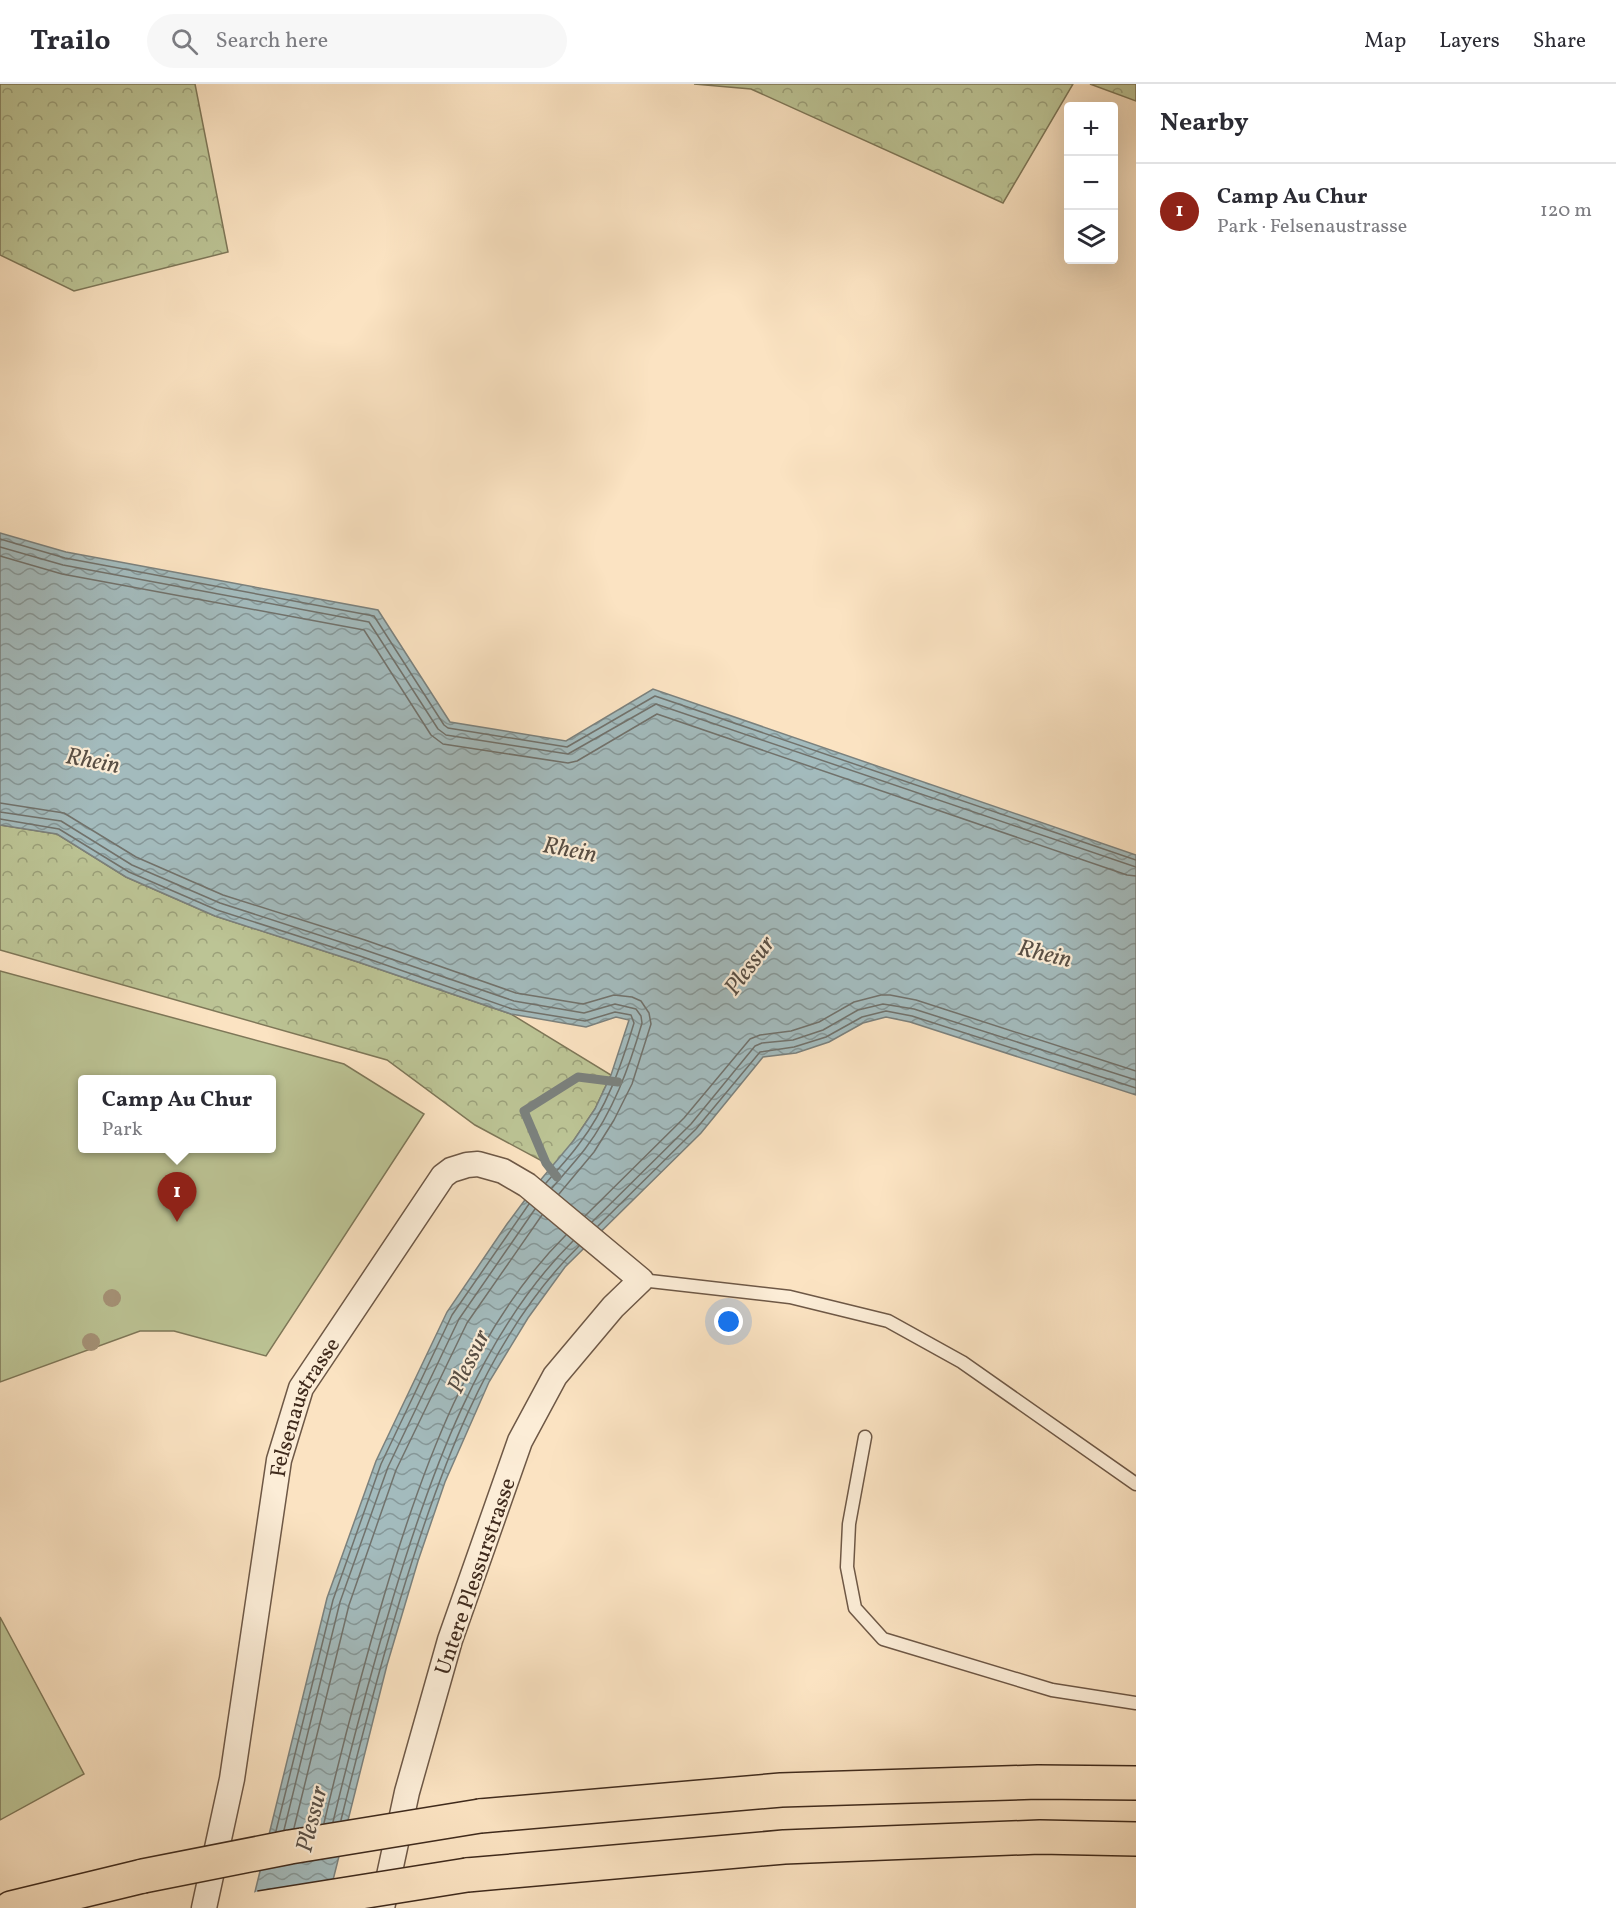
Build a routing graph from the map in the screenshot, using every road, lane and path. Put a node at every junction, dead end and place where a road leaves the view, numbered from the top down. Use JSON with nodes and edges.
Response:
{"nodes":[{"id":1,"x":641,"y":1280,"type":"junction"},
{"id":2,"x":865,"y":1437,"type":"dead end"},
{"id":3,"x":1136,"y":1484,"type":"edge"},
{"id":4,"x":1136,"y":1703,"type":"edge"},
{"id":5,"x":1136,"y":1783,"type":"edge"},
{"id":6,"x":1136,"y":1839,"type":"edge"},
{"id":7,"x":11,"y":1908,"type":"edge"},
{"id":8,"x":204,"y":1908,"type":"edge"},
{"id":9,"x":260,"y":1908,"type":"edge"},
{"id":10,"x":382,"y":1908,"type":"edge"}],
"edges":[{"from":1,"to":3,"type":"lane"},
{"from":1,"to":8,"type":"street","name":"Felsenaustrasse"},
{"from":1,"to":10,"type":"street","name":"Untere Plessurstrasse"},
{"from":2,"to":4,"type":"lane"},
{"from":5,"to":7,"type":"highway","bridge":true},
{"from":6,"to":9,"type":"highway","bridge":true}]}
